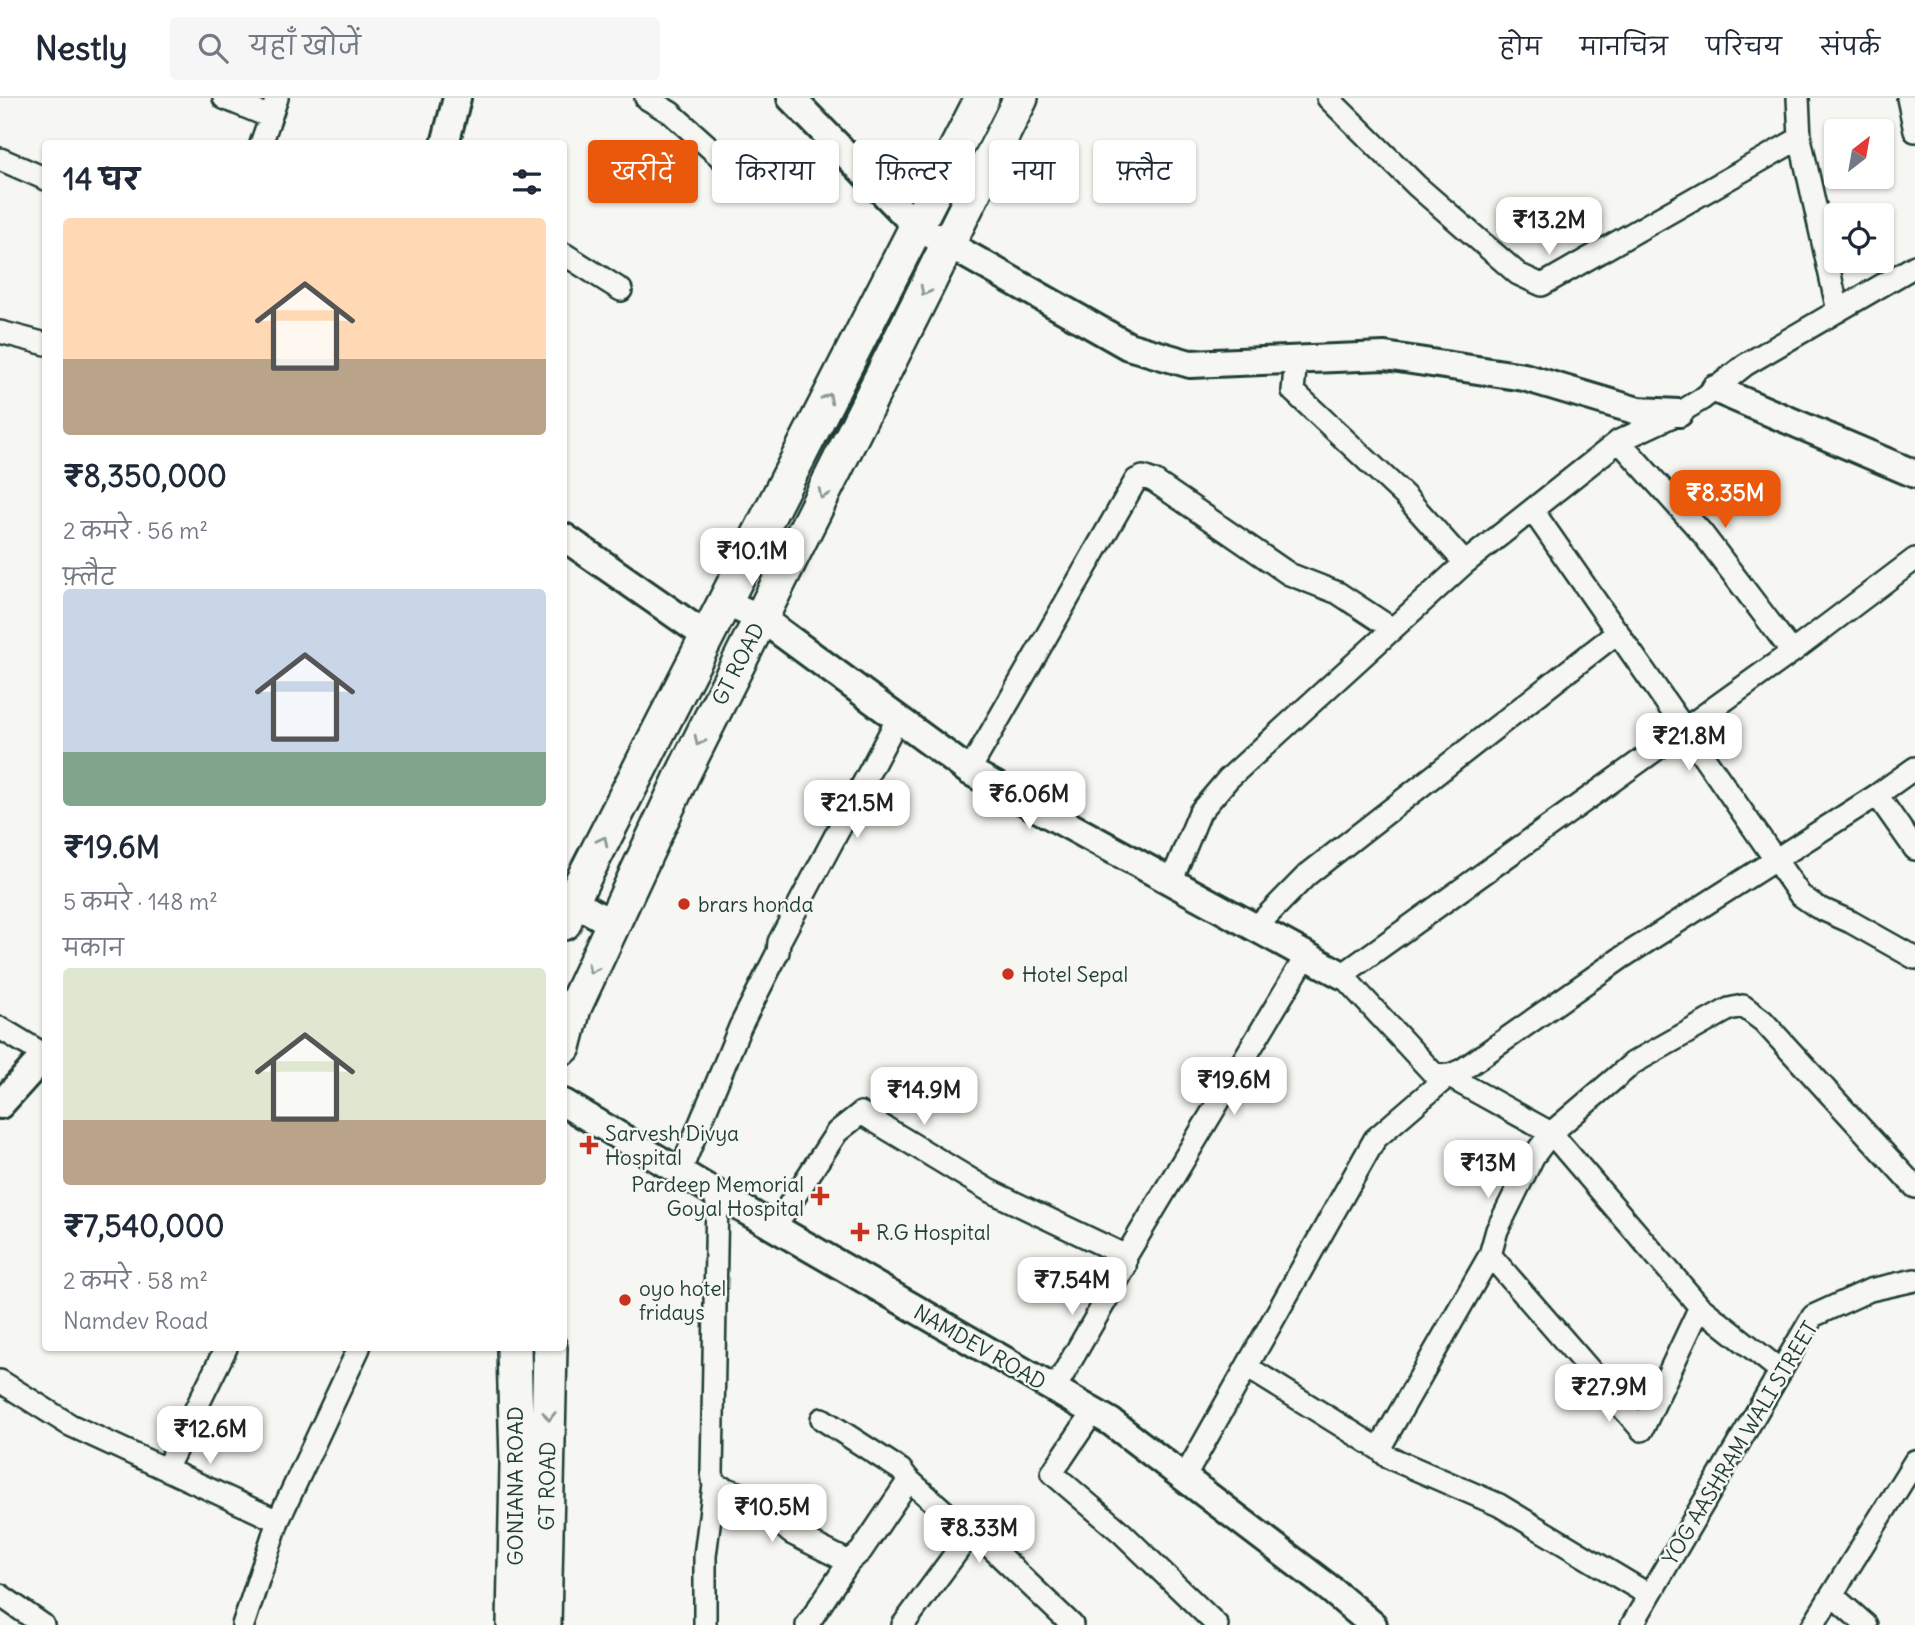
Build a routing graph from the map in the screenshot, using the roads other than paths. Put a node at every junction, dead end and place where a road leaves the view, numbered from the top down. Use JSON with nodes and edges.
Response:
{"nodes":[{"id":1,"x":224,"y":98,"type":"edge"},
{"id":2,"x":457,"y":98,"type":"edge"},
{"id":3,"x":646,"y":98,"type":"edge"},
{"id":4,"x":791,"y":98,"type":"edge"},
{"id":5,"x":982,"y":98,"type":"edge"},
{"id":6,"x":1021,"y":98,"type":"edge"},
{"id":7,"x":1328,"y":98,"type":"edge"},
{"id":8,"x":1798,"y":98,"type":"edge"},
{"id":9,"x":1908,"y":98,"type":"edge"},
{"id":10,"x":274,"y":108,"type":"edge"},
{"id":11,"x":1915,"y":131,"type":"edge"},
{"id":12,"x":1800,"y":138,"type":"junction"},
{"id":13,"x":262,"y":140,"type":"edge"},
{"id":14,"x":446,"y":140,"type":"edge"},
{"id":15,"x":712,"y":150,"type":"edge"},
{"id":16,"x":0,"y":159,"type":"edge"},
{"id":17,"x":42,"y":177,"type":"edge"},
{"id":18,"x":916,"y":226,"type":"junction"},
{"id":19,"x":948,"y":245,"type":"junction"},
{"id":20,"x":567,"y":256,"type":"edge"},
{"id":21,"x":1915,"y":266,"type":"edge"},
{"id":22,"x":621,"y":290,"type":"dead end"},
{"id":23,"x":1838,"y":311,"type":"junction"},
{"id":24,"x":0,"y":332,"type":"edge"},
{"id":25,"x":42,"y":343,"type":"edge"},
{"id":26,"x":1296,"y":359,"type":"junction"},
{"id":27,"x":1715,"y":388,"type":"junction"},
{"id":28,"x":1679,"y":413,"type":"junction"},
{"id":29,"x":1619,"y":441,"type":"junction"},
{"id":30,"x":1915,"y":474,"type":"edge"},
{"id":31,"x":1533,"y":511,"type":"junction"},
{"id":32,"x":567,"y":539,"type":"edge"},
{"id":33,"x":1915,"y":559,"type":"edge"},
{"id":34,"x":1465,"y":563,"type":"junction"},
{"id":35,"x":724,"y":602,"type":"junction"},
{"id":36,"x":761,"y":618,"type":"junction"},
{"id":37,"x":1391,"y":628,"type":"junction"},
{"id":38,"x":1618,"y":632,"type":"junction"},
{"id":39,"x":706,"y":636,"type":"junction"},
{"id":40,"x":1792,"y":652,"type":"junction"},
{"id":41,"x":898,"y":719,"type":"junction"},
{"id":42,"x":1685,"y":729,"type":"junction"},
{"id":43,"x":1915,"y":768,"type":"edge"},
{"id":44,"x":969,"y":771,"type":"junction"},
{"id":45,"x":1877,"y":795,"type":"junction"},
{"id":46,"x":1915,"y":849,"type":"edge"},
{"id":47,"x":1774,"y":860,"type":"junction"},
{"id":48,"x":1171,"y":882,"type":"junction"},
{"id":49,"x":567,"y":905,"type":"edge"},
{"id":50,"x":567,"y":907,"type":"edge"},
{"id":51,"x":614,"y":925,"type":"junction"},
{"id":52,"x":1255,"y":928,"type":"junction"},
{"id":53,"x":1306,"y":956,"type":"junction"},
{"id":54,"x":1915,"y":958,"type":"edge"},
{"id":55,"x":1342,"y":975,"type":"junction"},
{"id":56,"x":0,"y":1028,"type":"edge"},
{"id":57,"x":567,"y":1035,"type":"edge"},
{"id":58,"x":42,"y":1053,"type":"edge"},
{"id":59,"x":42,"y":1058,"type":"edge"},
{"id":60,"x":1448,"y":1076,"type":"junction"},
{"id":61,"x":0,"y":1105,"type":"edge"},
{"id":62,"x":567,"y":1105,"type":"edge"},
{"id":63,"x":1550,"y":1133,"type":"junction"},
{"id":64,"x":680,"y":1172,"type":"junction"},
{"id":65,"x":1915,"y":1187,"type":"edge"},
{"id":66,"x":717,"y":1194,"type":"junction"},
{"id":67,"x":774,"y":1228,"type":"junction"},
{"id":68,"x":1490,"y":1255,"type":"junction"},
{"id":69,"x":1126,"y":1256,"type":"junction"},
{"id":70,"x":1915,"y":1280,"type":"edge"},
{"id":71,"x":1700,"y":1307,"type":"junction"},
{"id":72,"x":225,"y":1351,"type":"edge"},
{"id":73,"x":358,"y":1351,"type":"edge"},
{"id":74,"x":514,"y":1351,"type":"edge"},
{"id":75,"x":550,"y":1351,"type":"edge"},
{"id":76,"x":1247,"y":1367,"type":"junction"},
{"id":77,"x":1781,"y":1371,"type":"junction"},
{"id":78,"x":0,"y":1381,"type":"edge"},
{"id":79,"x":1054,"y":1390,"type":"junction"},
{"id":80,"x":1093,"y":1412,"type":"junction"},
{"id":81,"x":822,"y":1419,"type":"dead end"},
{"id":82,"x":1379,"y":1448,"type":"junction"},
{"id":83,"x":1915,"y":1461,"type":"edge"},
{"id":84,"x":166,"y":1469,"type":"junction"},
{"id":85,"x":1184,"y":1478,"type":"junction"},
{"id":86,"x":909,"y":1480,"type":"junction"},
{"id":87,"x":715,"y":1485,"type":"junction"},
{"id":88,"x":278,"y":1521,"type":"junction"},
{"id":89,"x":970,"y":1534,"type":"junction"},
{"id":90,"x":849,"y":1562,"type":"junction"},
{"id":91,"x":0,"y":1595,"type":"edge"},
{"id":92,"x":1649,"y":1595,"type":"junction"},
{"id":93,"x":1832,"y":1595,"type":"junction"},
{"id":94,"x":43,"y":1625,"type":"edge"},
{"id":95,"x":243,"y":1625,"type":"edge"},
{"id":96,"x":514,"y":1625,"type":"edge"},
{"id":97,"x":544,"y":1625,"type":"edge"},
{"id":98,"x":705,"y":1625,"type":"edge"},
{"id":99,"x":807,"y":1625,"type":"edge"},
{"id":100,"x":903,"y":1625,"type":"edge"},
{"id":101,"x":1072,"y":1625,"type":"edge"},
{"id":102,"x":1217,"y":1625,"type":"edge"},
{"id":103,"x":1373,"y":1625,"type":"edge"},
{"id":104,"x":1632,"y":1625,"type":"edge"},
{"id":105,"x":1813,"y":1625,"type":"edge"},
{"id":106,"x":1866,"y":1625,"type":"edge"}],
"edges":[{"from":1,"to":10,"type":"street"},
{"from":2,"to":14,"type":"street"},
{"from":3,"to":15,"type":"street"},
{"from":4,"to":18,"type":"street"},
{"from":5,"to":18,"type":"main road","name":"GT ROAD"},
{"from":6,"to":19,"type":"main road","name":"GT ROAD"},
{"from":7,"to":12,"type":"street"},
{"from":8,"to":12,"type":"street"},
{"from":9,"to":11,"type":"street"},
{"from":10,"to":13,"type":"street"},
{"from":12,"to":23,"type":"street"},
{"from":16,"to":17,"type":"street"},
{"from":18,"to":19,"type":"street"},
{"from":35,"to":18,"type":"main road","name":"GT ROAD","one_way":true},
{"from":19,"to":26,"type":"street"},
{"from":19,"to":36,"type":"main road","name":"GT ROAD","one_way":true},
{"from":20,"to":22,"type":"street"},
{"from":21,"to":23,"type":"street"},
{"from":23,"to":27,"type":"street"},
{"from":24,"to":25,"type":"street"},
{"from":26,"to":28,"type":"street"},
{"from":26,"to":34,"type":"street"},
{"from":27,"to":28,"type":"street"},
{"from":27,"to":30,"type":"street"},
{"from":28,"to":29,"type":"street"},
{"from":29,"to":31,"type":"street"},
{"from":29,"to":40,"type":"street"},
{"from":31,"to":34,"type":"street"},
{"from":31,"to":38,"type":"street"},
{"from":32,"to":39,"type":"street"},
{"from":33,"to":40,"type":"street"},
{"from":34,"to":37,"type":"street"},
{"from":35,"to":36,"type":"street"},
{"from":35,"to":39,"type":"main road","name":"GT ROAD"},
{"from":36,"to":41,"type":"street"},
{"from":36,"to":51,"type":"main road","name":"GT ROAD","one_way":true},
{"from":37,"to":44,"type":"street"},
{"from":37,"to":48,"type":"street"},
{"from":38,"to":42,"type":"street"},
{"from":38,"to":52,"type":"street"},
{"from":49,"to":39,"type":"main road","name":"GT ROAD","one_way":true},
{"from":40,"to":42,"type":"street"},
{"from":41,"to":44,"type":"street"},
{"from":41,"to":64,"type":"street"},
{"from":42,"to":47,"type":"street"},
{"from":42,"to":55,"type":"street"},
{"from":43,"to":45,"type":"street"},
{"from":44,"to":48,"type":"street"},
{"from":45,"to":46,"type":"street"},
{"from":45,"to":47,"type":"street"},
{"from":47,"to":54,"type":"street"},
{"from":47,"to":60,"type":"street"},
{"from":48,"to":52,"type":"street"},
{"from":50,"to":51,"type":"street"},
{"from":51,"to":57,"type":"main road","name":"GT ROAD","one_way":true},
{"from":52,"to":53,"type":"street"},
{"from":53,"to":55,"type":"street"},
{"from":53,"to":69,"type":"street"},
{"from":55,"to":60,"type":"street"},
{"from":56,"to":58,"type":"street"},
{"from":59,"to":61,"type":"street"},
{"from":60,"to":63,"type":"street"},
{"from":60,"to":76,"type":"street"},
{"from":62,"to":64,"type":"street","name":"NAMDEV ROAD"},
{"from":63,"to":65,"type":"street"},
{"from":63,"to":68,"type":"street"},
{"from":63,"to":71,"type":"street"},
{"from":64,"to":66,"type":"street","name":"NAMDEV ROAD"},
{"from":66,"to":67,"type":"street","name":"NAMDEV ROAD"},
{"from":66,"to":87,"type":"street"},
{"from":67,"to":69,"type":"street"},
{"from":67,"to":79,"type":"street","name":"NAMDEV ROAD"},
{"from":68,"to":71,"type":"street"},
{"from":68,"to":82,"type":"street"},
{"from":69,"to":79,"type":"street"},
{"from":70,"to":77,"type":"street","name":"YOG AASHRAM WALI STREET"},
{"from":71,"to":77,"type":"street"},
{"from":72,"to":84,"type":"street"},
{"from":73,"to":88,"type":"street"},
{"from":74,"to":96,"type":"main road","name":"GONIANA ROAD"},
{"from":75,"to":97,"type":"main road","name":"GT ROAD","one_way":true},
{"from":76,"to":82,"type":"street"},
{"from":76,"to":85,"type":"street"},
{"from":77,"to":92,"type":"street","name":"YOG AASHRAM WALI STREET"},
{"from":78,"to":84,"type":"street"},
{"from":79,"to":80,"type":"street","name":"NAMDEV ROAD"},
{"from":80,"to":85,"type":"street","name":"NAMDEV ROAD"},
{"from":80,"to":102,"type":"street"},
{"from":81,"to":86,"type":"street"},
{"from":82,"to":92,"type":"street"},
{"from":83,"to":93,"type":"street"},
{"from":84,"to":88,"type":"street"},
{"from":85,"to":103,"type":"street","name":"NAMDEV ROAD"},
{"from":86,"to":89,"type":"street"},
{"from":86,"to":90,"type":"street"},
{"from":87,"to":90,"type":"street"},
{"from":87,"to":98,"type":"street"},
{"from":88,"to":95,"type":"street"},
{"from":89,"to":100,"type":"street"},
{"from":89,"to":101,"type":"street"},
{"from":90,"to":99,"type":"street"},
{"from":91,"to":94,"type":"street"},
{"from":92,"to":104,"type":"street","name":"YOG AASHRAM WALI STREET"},
{"from":93,"to":105,"type":"street"},
{"from":93,"to":106,"type":"street"}]}
